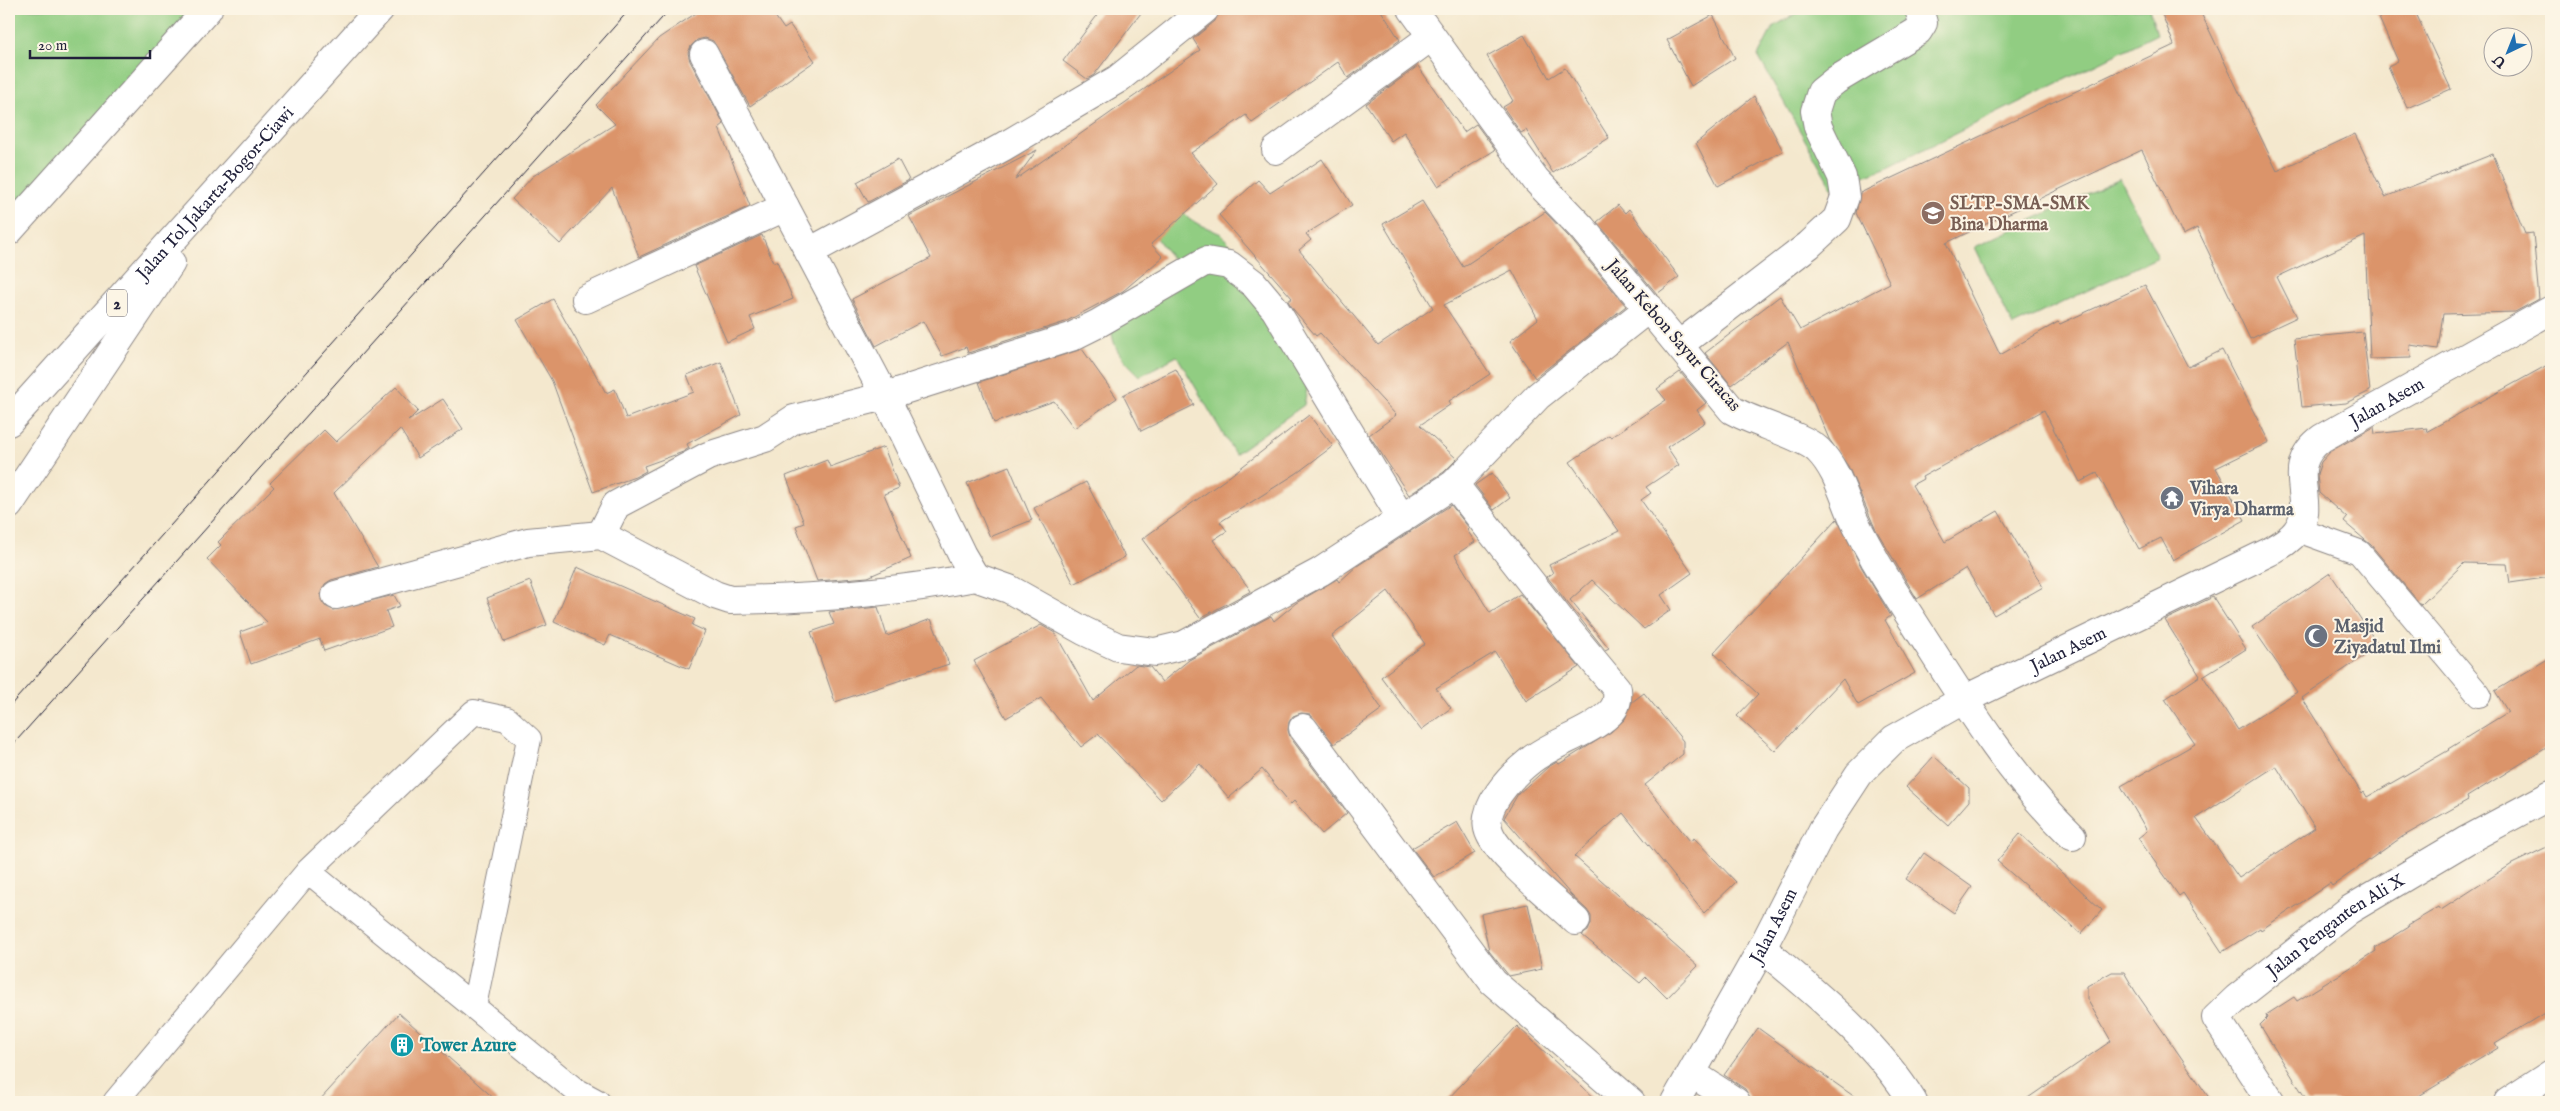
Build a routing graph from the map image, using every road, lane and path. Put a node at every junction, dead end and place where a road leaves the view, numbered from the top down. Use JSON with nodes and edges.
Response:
{"nodes":[{"id":1,"x":208,"y":9,"type":"edge"},
{"id":2,"x":380,"y":9,"type":"edge"},
{"id":3,"x":1205,"y":9,"type":"edge"},
{"id":4,"x":1412,"y":9,"type":"edge"},
{"id":5,"x":1919,"y":9,"type":"edge"},
{"id":6,"x":1431,"y":37,"type":"junction"},
{"id":7,"x":704,"y":54,"type":"dead end"},
{"id":8,"x":1276,"y":150,"type":"dead end"},
{"id":9,"x":224,"y":183,"type":"junction"},
{"id":10,"x":785,"y":207,"type":"junction"},
{"id":11,"x":9,"y":231,"type":"edge"},
{"id":12,"x":809,"y":252,"type":"junction"},
{"id":13,"x":586,"y":299,"type":"dead end"},
{"id":14,"x":1649,"y":308,"type":"junction"},
{"id":15,"x":2551,"y":310,"type":"edge"},
{"id":16,"x":1679,"y":345,"type":"junction"},
{"id":17,"x":885,"y":396,"type":"junction"},
{"id":18,"x":9,"y":422,"type":"edge"},
{"id":19,"x":1454,"y":484,"type":"junction"},
{"id":20,"x":9,"y":505,"type":"edge"},
{"id":21,"x":1402,"y":519,"type":"junction"},
{"id":22,"x":2298,"y":530,"type":"junction"},
{"id":23,"x":601,"y":535,"type":"junction"},
{"id":24,"x":975,"y":577,"type":"junction"},
{"id":25,"x":336,"y":595,"type":"dead end"},
{"id":26,"x":2479,"y":695,"type":"dead end"},
{"id":27,"x":1963,"y":700,"type":"junction"},
{"id":28,"x":1303,"y":728,"type":"dead end"},
{"id":29,"x":2551,"y":795,"type":"edge"},
{"id":30,"x":2072,"y":836,"type":"dead end"},
{"id":31,"x":308,"y":871,"type":"junction"},
{"id":32,"x":1576,"y":920,"type":"dead end"},
{"id":33,"x":1762,"y":948,"type":"junction"},
{"id":34,"x":474,"y":1006,"type":"junction"},
{"id":35,"x":1693,"y":1074,"type":"junction"},
{"id":36,"x":2551,"y":1074,"type":"edge"},
{"id":37,"x":115,"y":1102,"type":"edge"},
{"id":38,"x":598,"y":1102,"type":"edge"},
{"id":39,"x":1631,"y":1102,"type":"edge"},
{"id":40,"x":1675,"y":1102,"type":"edge"},
{"id":41,"x":1736,"y":1102,"type":"edge"},
{"id":42,"x":1913,"y":1102,"type":"edge"},
{"id":43,"x":2271,"y":1102,"type":"edge"},
{"id":44,"x":2508,"y":1102,"type":"edge"}],
"edges":[{"from":1,"to":11,"type":"main road"},
{"from":2,"to":9,"type":"main road","name":"Jalan Tol Jakarta–Bogor–Ciawi","number":"2"},
{"from":3,"to":12,"type":"main road"},
{"from":4,"to":6,"type":"main road","name":"Jalan Kebon Sayur Ciracas"},
{"from":5,"to":16,"type":"main road"},
{"from":6,"to":8,"type":"main road"},
{"from":6,"to":14,"type":"main road","name":"Jalan Kebon Sayur Ciracas"},
{"from":7,"to":10,"type":"main road"},
{"from":9,"to":18,"type":"main road","name":"Jalan Tol Jakarta–Bogor–Ciawi","number":"2"},
{"from":9,"to":20,"type":"main road"},
{"from":10,"to":12,"type":"main road"},
{"from":10,"to":13,"type":"main road"},
{"from":12,"to":17,"type":"main road"},
{"from":14,"to":16,"type":"main road","name":"Jalan Kebon Sayur Ciracas"},
{"from":14,"to":19,"type":"main road"},
{"from":15,"to":22,"type":"main road","name":"Jalan Asem"},
{"from":16,"to":27,"type":"main road","name":"Jalan Kebon Sayur Ciracas"},
{"from":17,"to":21,"type":"main road"},
{"from":17,"to":23,"type":"main road"},
{"from":17,"to":24,"type":"main road"},
{"from":19,"to":21,"type":"main road"},
{"from":19,"to":32,"type":"main road"},
{"from":21,"to":24,"type":"main road"},
{"from":22,"to":26,"type":"lane"},
{"from":22,"to":27,"type":"main road","name":"Jalan Asem"},
{"from":23,"to":24,"type":"main road"},
{"from":23,"to":25,"type":"main road"},
{"from":27,"to":30,"type":"main road","name":"Jalan Kebon Sayur Ciracas"},
{"from":27,"to":33,"type":"main road","name":"Jalan Asem"},
{"from":28,"to":39,"type":"main road"},
{"from":29,"to":43,"type":"main road","name":"Jalan Penganten Ali X"},
{"from":31,"to":34,"type":"lane"},
{"from":31,"to":34,"type":"lane"},
{"from":31,"to":37,"type":"lane"},
{"from":33,"to":35,"type":"main road","name":"Jalan Asem"},
{"from":33,"to":42,"type":"main road"},
{"from":34,"to":38,"type":"lane"},
{"from":35,"to":40,"type":"main road","name":"Jalan Asem"},
{"from":35,"to":41,"type":"main road"},
{"from":36,"to":44,"type":"main road"}]}
